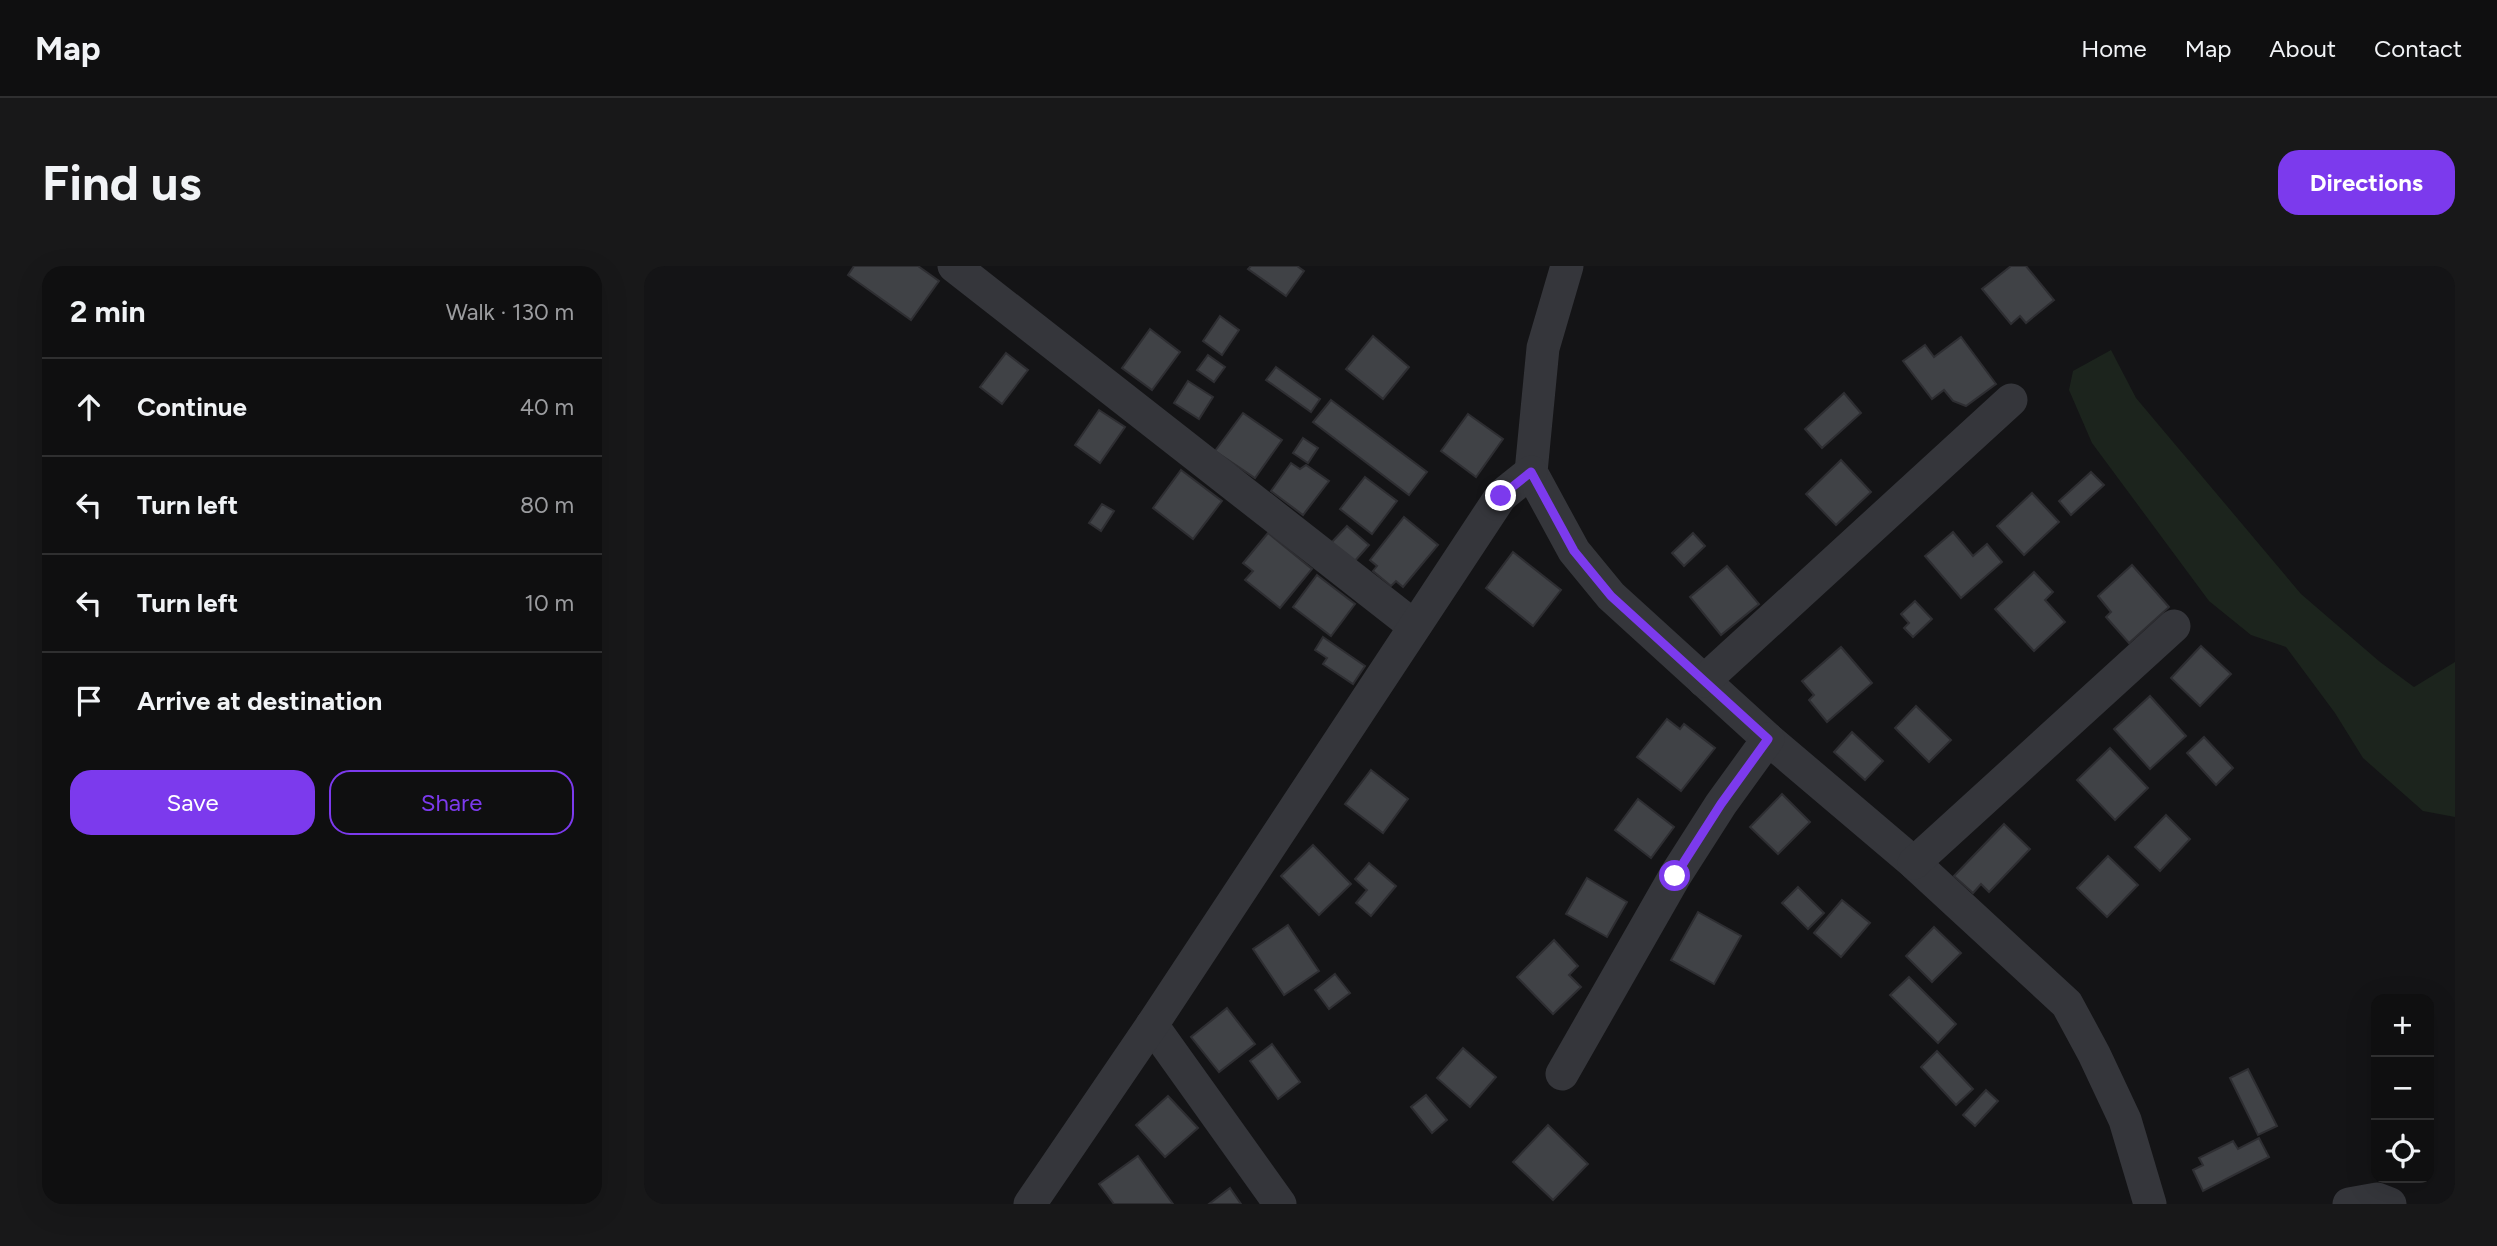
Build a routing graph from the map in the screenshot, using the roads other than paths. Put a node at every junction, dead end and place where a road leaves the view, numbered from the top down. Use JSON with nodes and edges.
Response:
{"nodes":[{"id":1,"x":954,"y":266,"type":"edge"},
{"id":2,"x":1567,"y":266,"type":"edge"},
{"id":3,"x":2011,"y":400,"type":"dead end"},
{"id":4,"x":1531,"y":472,"type":"junction"},
{"id":5,"x":1414,"y":626,"type":"junction"},
{"id":6,"x":2175,"y":626,"type":"dead end"},
{"id":7,"x":1704,"y":681,"type":"junction"},
{"id":8,"x":1768,"y":739,"type":"junction"},
{"id":9,"x":1914,"y":863,"type":"junction"},
{"id":10,"x":1152,"y":1025,"type":"junction"},
{"id":11,"x":1562,"y":1074,"type":"dead end"},
{"id":12,"x":1030,"y":1204,"type":"edge"},
{"id":13,"x":1280,"y":1204,"type":"edge"},
{"id":14,"x":2150,"y":1204,"type":"edge"},
{"id":15,"x":2349,"y":1204,"type":"edge"},
{"id":16,"x":2389,"y":1204,"type":"edge"}],
"edges":[{"from":1,"to":5,"type":"street"},
{"from":2,"to":4,"type":"street"},
{"from":3,"to":7,"type":"street"},
{"from":4,"to":5,"type":"street"},
{"from":4,"to":7,"type":"street"},
{"from":5,"to":10,"type":"street"},
{"from":6,"to":9,"type":"street"},
{"from":7,"to":8,"type":"street"},
{"from":8,"to":9,"type":"street"},
{"from":8,"to":11,"type":"street"},
{"from":9,"to":14,"type":"street"},
{"from":10,"to":12,"type":"street"},
{"from":10,"to":13,"type":"street"},
{"from":15,"to":16,"type":"street"}]}
